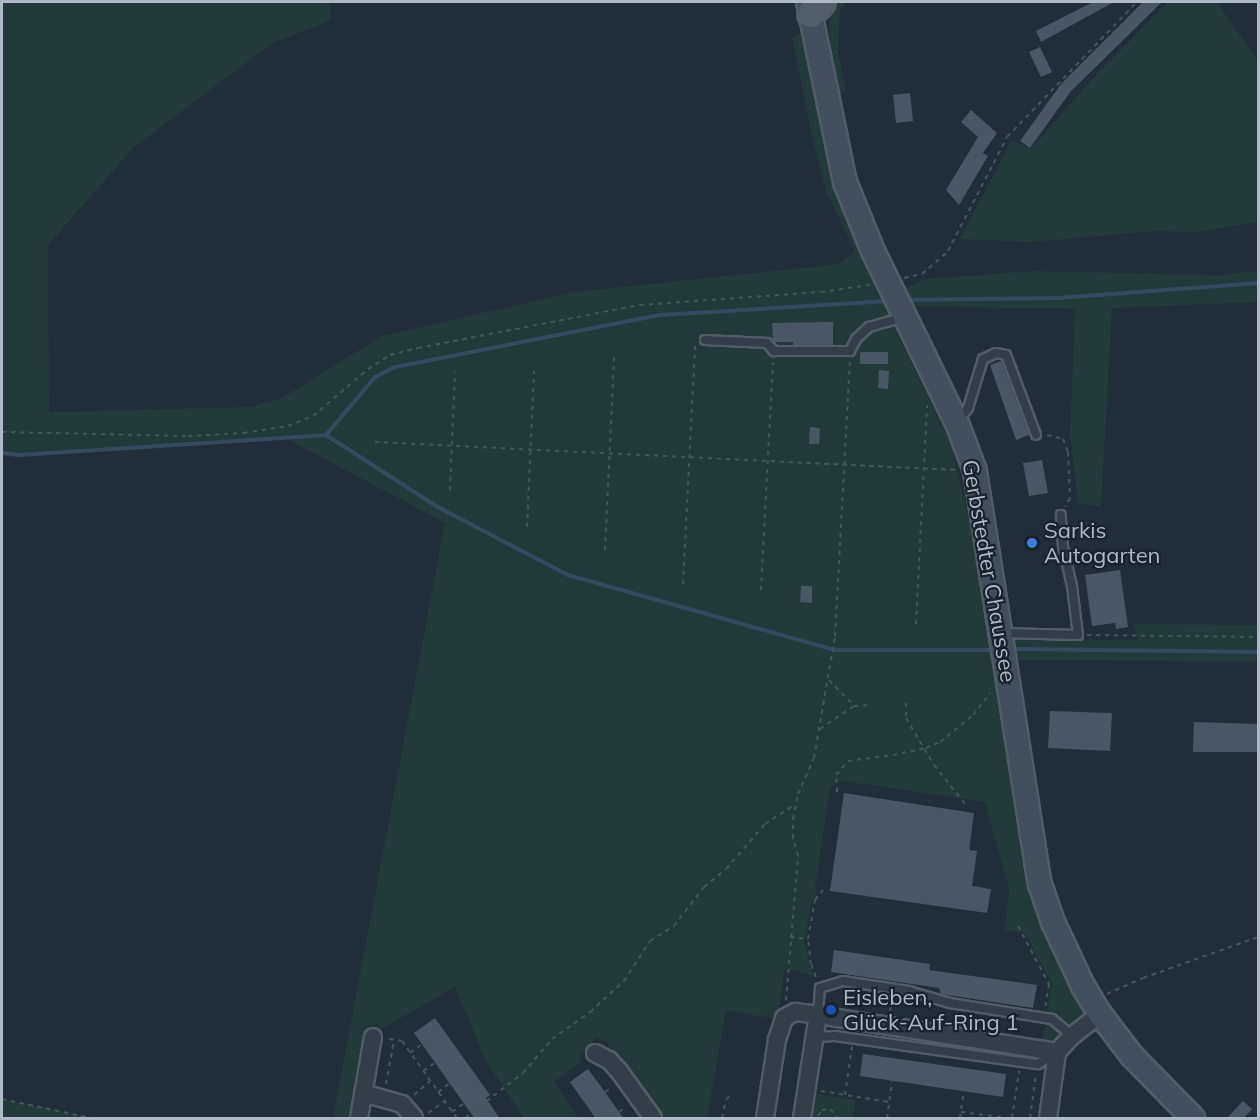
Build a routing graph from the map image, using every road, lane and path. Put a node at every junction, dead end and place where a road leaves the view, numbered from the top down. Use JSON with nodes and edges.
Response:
{"nodes":[{"id":1,"x":1137,"y":2,"type":"edge"},
{"id":2,"x":814,"y":6,"type":"edge"},
{"id":3,"x":897,"y":299,"type":"junction"},
{"id":4,"x":705,"y":340,"type":"joint"},
{"id":5,"x":774,"y":351,"type":"junction"},
{"id":6,"x":850,"y":351,"type":"junction"},
{"id":7,"x":614,"y":357,"type":"dead end"},
{"id":8,"x":534,"y":371,"type":"dead end"},
{"id":9,"x":455,"y":372,"type":"dead end"},
{"id":10,"x":928,"y":400,"type":"dead end"},
{"id":11,"x":957,"y":423,"type":"junction"},
{"id":12,"x":2,"y":432,"type":"edge"},
{"id":13,"x":1036,"y":435,"type":"joint"},
{"id":14,"x":375,"y":442,"type":"dead end"},
{"id":15,"x":452,"y":446,"type":"junction"},
{"id":16,"x":531,"y":450,"type":"junction"},
{"id":17,"x":609,"y":453,"type":"junction"},
{"id":18,"x":688,"y":457,"type":"junction"},
{"id":19,"x":766,"y":461,"type":"junction"},
{"id":20,"x":845,"y":465,"type":"junction"},
{"id":21,"x":923,"y":469,"type":"junction"},
{"id":22,"x":975,"y":471,"type":"junction"},
{"id":23,"x":450,"y":490,"type":"dead end"},
{"id":24,"x":1061,"y":515,"type":"joint"},
{"id":25,"x":527,"y":527,"type":"dead end"},
{"id":26,"x":605,"y":550,"type":"dead end"},
{"id":27,"x":683,"y":584,"type":"dead end"},
{"id":28,"x":761,"y":590,"type":"dead end"},
{"id":29,"x":916,"y":624,"type":"dead end"},
{"id":30,"x":1078,"y":635,"type":"junction"},
{"id":31,"x":1258,"y":637,"type":"edge"},
{"id":32,"x":1004,"y":644,"type":"junction"},
{"id":33,"x":829,"y":679,"type":"junction"},
{"id":34,"x":990,"y":693,"type":"dead end"},
{"id":35,"x":906,"y":703,"type":"dead end"},
{"id":36,"x":872,"y":705,"type":"dead end"},
{"id":37,"x":854,"y":706,"type":"junction"},
{"id":38,"x":820,"y":729,"type":"junction"},
{"id":39,"x":926,"y":748,"type":"junction"},
{"id":40,"x":837,"y":792,"type":"dead end"},
{"id":41,"x":796,"y":804,"type":"junction"},
{"id":42,"x":965,"y":804,"type":"dead end"},
{"id":43,"x":823,"y":890,"type":"dead end"},
{"id":44,"x":1258,"y":937,"type":"edge"},
{"id":45,"x":790,"y":938,"type":"junction"},
{"id":46,"x":807,"y":939,"type":"junction"},
{"id":47,"x":820,"y":988,"type":"junction"},
{"id":48,"x":893,"y":989,"type":"junction"},
{"id":49,"x":1095,"y":1007,"type":"junction"},
{"id":50,"x":818,"y":1015,"type":"junction"},
{"id":51,"x":784,"y":1018,"type":"junction"},
{"id":52,"x":888,"y":1025,"type":"junction"},
{"id":53,"x":1072,"y":1036,"type":"junction"},
{"id":54,"x":373,"y":1037,"type":"joint"},
{"id":55,"x":814,"y":1037,"type":"junction"},
{"id":56,"x":853,"y":1038,"type":"junction"},
{"id":57,"x":394,"y":1040,"type":"junction"},
{"id":58,"x":422,"y":1044,"type":"dead end"},
{"id":59,"x":1057,"y":1052,"type":"junction"},
{"id":60,"x":410,"y":1053,"type":"junction"},
{"id":61,"x":595,"y":1053,"type":"dead end"},
{"id":62,"x":1020,"y":1062,"type":"junction"},
{"id":63,"x":435,"y":1063,"type":"dead end"},
{"id":64,"x":423,"y":1071,"type":"junction"},
{"id":65,"x":430,"y":1081,"type":"junction"},
{"id":66,"x":892,"y":1081,"type":"dead end"},
{"id":67,"x":450,"y":1083,"type":"dead end"},
{"id":68,"x":612,"y":1087,"type":"dead end"},
{"id":69,"x":806,"y":1089,"type":"junction"},
{"id":70,"x":964,"y":1091,"type":"dead end"},
{"id":71,"x":438,"y":1092,"type":"junction"},
{"id":72,"x":605,"y":1092,"type":"dead end"},
{"id":73,"x":363,"y":1094,"type":"junction"},
{"id":74,"x":845,"y":1095,"type":"junction"},
{"id":75,"x":729,"y":1097,"type":"dead end"},
{"id":76,"x":384,"y":1098,"type":"junction"},
{"id":77,"x":2,"y":1099,"type":"edge"},
{"id":78,"x":445,"y":1101,"type":"junction"},
{"id":79,"x":889,"y":1102,"type":"junction"},
{"id":80,"x":464,"y":1103,"type":"dead end"},
{"id":81,"x":402,"y":1104,"type":"junction"},
{"id":82,"x":626,"y":1107,"type":"dead end"},
{"id":83,"x":452,"y":1112,"type":"junction"},
{"id":84,"x":619,"y":1112,"type":"dead end"},
{"id":85,"x":961,"y":1112,"type":"junction"},
{"id":86,"x":91,"y":1119,"type":"edge"},
{"id":87,"x":359,"y":1119,"type":"edge"},
{"id":88,"x":414,"y":1119,"type":"edge"},
{"id":89,"x":420,"y":1119,"type":"edge"},
{"id":90,"x":457,"y":1119,"type":"edge"},
{"id":91,"x":465,"y":1119,"type":"edge"},
{"id":92,"x":653,"y":1119,"type":"edge"},
{"id":93,"x":722,"y":1119,"type":"edge"},
{"id":94,"x":765,"y":1119,"type":"edge"},
{"id":95,"x":802,"y":1119,"type":"edge"},
{"id":96,"x":818,"y":1119,"type":"edge"},
{"id":97,"x":837,"y":1119,"type":"edge"},
{"id":98,"x":887,"y":1119,"type":"edge"},
{"id":99,"x":960,"y":1119,"type":"edge"},
{"id":100,"x":1010,"y":1119,"type":"edge"},
{"id":101,"x":1048,"y":1119,"type":"edge"},
{"id":102,"x":1193,"y":1119,"type":"edge"}],
"edges":[{"from":1,"to":3,"type":"path"},
{"from":2,"to":3,"type":"main road","name":"Gerbstedter Chaussee"},
{"from":3,"to":6,"type":"lane"},
{"from":3,"to":11,"type":"main road","name":"Gerbstedter Chaussee"},
{"from":3,"to":12,"type":"path"},
{"from":4,"to":5,"type":"lane"},
{"from":4,"to":18,"type":"path"},
{"from":5,"to":6,"type":"lane"},
{"from":5,"to":19,"type":"path"},
{"from":6,"to":20,"type":"path"},
{"from":7,"to":17,"type":"path"},
{"from":8,"to":16,"type":"path"},
{"from":9,"to":15,"type":"path"},
{"from":10,"to":21,"type":"path"},
{"from":11,"to":13,"type":"lane"},
{"from":11,"to":22,"type":"main road","name":"Gerbstedter Chaussee"},
{"from":13,"to":24,"type":"path"},
{"from":14,"to":15,"type":"path"},
{"from":15,"to":16,"type":"path"},
{"from":15,"to":23,"type":"path"},
{"from":16,"to":17,"type":"path"},
{"from":16,"to":25,"type":"path"},
{"from":17,"to":18,"type":"path"},
{"from":17,"to":26,"type":"path"},
{"from":18,"to":19,"type":"path"},
{"from":18,"to":27,"type":"path"},
{"from":19,"to":20,"type":"path"},
{"from":19,"to":28,"type":"path"},
{"from":20,"to":21,"type":"path"},
{"from":20,"to":33,"type":"path"},
{"from":21,"to":22,"type":"path"},
{"from":21,"to":29,"type":"path"},
{"from":22,"to":32,"type":"main road","name":"Gerbstedter Chaussee"},
{"from":24,"to":30,"type":"lane"},
{"from":30,"to":31,"type":"path"},
{"from":30,"to":32,"type":"lane"},
{"from":32,"to":49,"type":"main road","name":"Gerbstedter Chaussee"},
{"from":33,"to":37,"type":"path"},
{"from":33,"to":38,"type":"path"},
{"from":34,"to":39,"type":"path"},
{"from":35,"to":39,"type":"path"},
{"from":36,"to":37,"type":"path"},
{"from":37,"to":38,"type":"path"},
{"from":38,"to":41,"type":"path"},
{"from":39,"to":40,"type":"path"},
{"from":39,"to":42,"type":"path"},
{"from":41,"to":45,"type":"path"},
{"from":41,"to":91,"type":"path"},
{"from":43,"to":46,"type":"path"},
{"from":44,"to":49,"type":"path"},
{"from":45,"to":46,"type":"path"},
{"from":45,"to":51,"type":"path"},
{"from":46,"to":47,"type":"path"},
{"from":47,"to":48,"type":"lane"},
{"from":47,"to":50,"type":"lane"},
{"from":48,"to":52,"type":"path"},
{"from":48,"to":53,"type":"lane"},
{"from":49,"to":53,"type":"street"},
{"from":49,"to":102,"type":"main road","name":"Gerbstedter Chaussee"},
{"from":50,"to":51,"type":"street"},
{"from":50,"to":52,"type":"street"},
{"from":50,"to":55,"type":"street"},
{"from":51,"to":94,"type":"street"},
{"from":52,"to":59,"type":"street"},
{"from":53,"to":59,"type":"street"},
{"from":54,"to":57,"type":"path"},
{"from":54,"to":73,"type":"street"},
{"from":55,"to":56,"type":"lane"},
{"from":55,"to":69,"type":"street"},
{"from":56,"to":62,"type":"lane"},
{"from":56,"to":74,"type":"path"},
{"from":57,"to":60,"type":"path"},
{"from":57,"to":76,"type":"path"},
{"from":58,"to":60,"type":"path"},
{"from":59,"to":62,"type":"lane"},
{"from":59,"to":101,"type":"street"},
{"from":60,"to":64,"type":"path"},
{"from":61,"to":92,"type":"street"},
{"from":62,"to":100,"type":"path"},
{"from":63,"to":64,"type":"path"},
{"from":64,"to":65,"type":"path"},
{"from":65,"to":71,"type":"path"},
{"from":65,"to":81,"type":"path"},
{"from":66,"to":79,"type":"path"},
{"from":67,"to":71,"type":"path"},
{"from":68,"to":72,"type":"path"},
{"from":69,"to":74,"type":"path"},
{"from":69,"to":95,"type":"street"},
{"from":70,"to":85,"type":"path"},
{"from":71,"to":78,"type":"path"},
{"from":73,"to":76,"type":"street"},
{"from":73,"to":87,"type":"street"},
{"from":74,"to":79,"type":"path"},
{"from":75,"to":93,"type":"path"},
{"from":76,"to":81,"type":"street"},
{"from":77,"to":86,"type":"path"},
{"from":78,"to":83,"type":"path"},
{"from":78,"to":89,"type":"path"},
{"from":79,"to":98,"type":"path"},
{"from":80,"to":83,"type":"path"},
{"from":81,"to":88,"type":"street"},
{"from":82,"to":84,"type":"path"},
{"from":83,"to":90,"type":"path"},
{"from":85,"to":99,"type":"path"},
{"from":85,"to":100,"type":"path"},
{"from":96,"to":97,"type":"path"}]}
